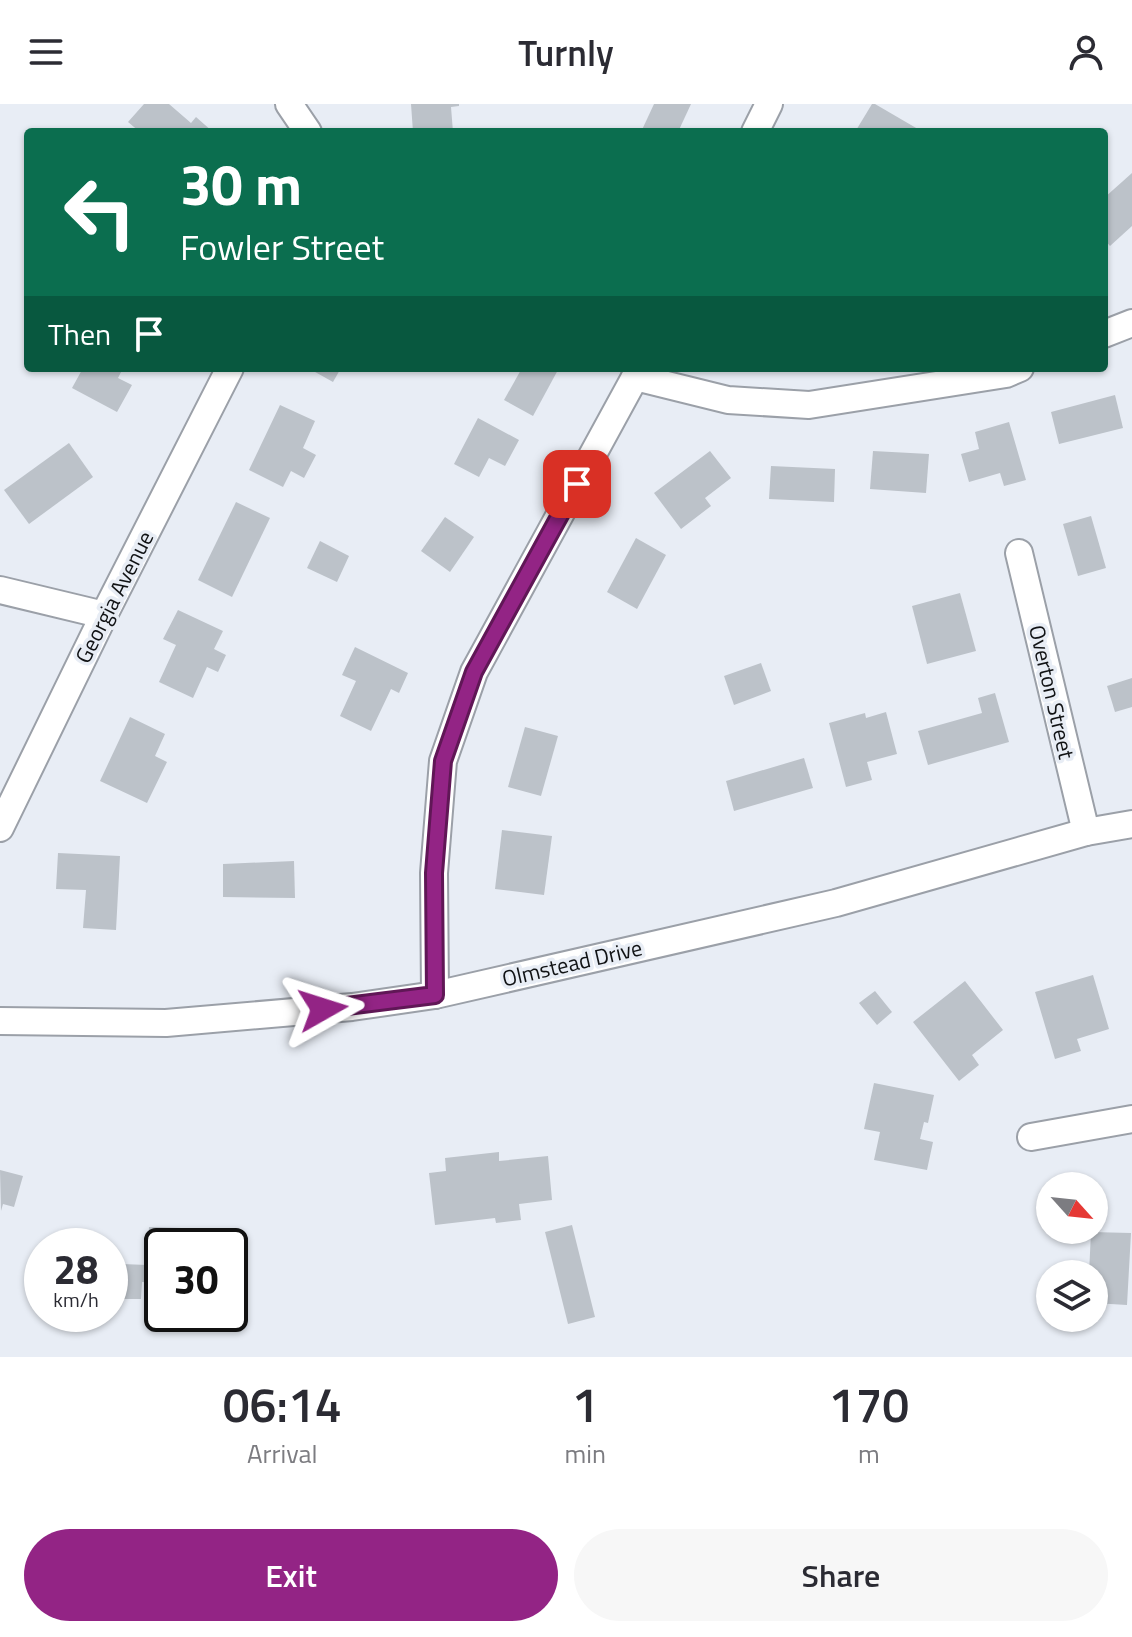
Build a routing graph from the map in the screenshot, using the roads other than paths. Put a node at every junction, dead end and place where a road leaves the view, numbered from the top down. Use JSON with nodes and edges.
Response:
{"nodes":[{"id":1,"x":289,"y":104,"type":"edge"},
{"id":2,"x":769,"y":104,"type":"edge"},
{"id":3,"x":305,"y":128,"type":"edge"},
{"id":4,"x":757,"y":128,"type":"edge"},
{"id":5,"x":1132,"y":323,"type":"edge"},
{"id":6,"x":1108,"y":332,"type":"edge"},
{"id":7,"x":228,"y":372,"type":"edge"},
{"id":8,"x":638,"y":372,"type":"edge"},
{"id":9,"x":1011,"y":372,"type":"edge"},
{"id":10,"x":1019,"y":553,"type":"dead end"},
{"id":11,"x":0,"y":590,"type":"edge"},
{"id":12,"x":104,"y":615,"type":"junction"},
{"id":13,"x":1132,"y":824,"type":"edge"},
{"id":14,"x":0,"y":828,"type":"edge"},
{"id":15,"x":1086,"y":832,"type":"junction"},
{"id":16,"x":435,"y":995,"type":"junction"},
{"id":17,"x":0,"y":1021,"type":"edge"},
{"id":18,"x":1132,"y":1119,"type":"edge"},
{"id":19,"x":1031,"y":1137,"type":"dead end"}],
"edges":[{"from":1,"to":3,"type":"street"},
{"from":2,"to":4,"type":"street"},
{"from":5,"to":6,"type":"street"},
{"from":7,"to":12,"type":"street","name":"Georgia Avenue"},
{"from":8,"to":9,"type":"street"},
{"from":8,"to":16,"type":"street"},
{"from":10,"to":15,"type":"street","name":"Overton Street"},
{"from":11,"to":12,"type":"street"},
{"from":12,"to":14,"type":"street","name":"Georgia Avenue"},
{"from":13,"to":15,"type":"street","name":"Olmstead Drive"},
{"from":15,"to":16,"type":"street","name":"Olmstead Drive"},
{"from":16,"to":17,"type":"street","name":"Olmstead Drive"},
{"from":18,"to":19,"type":"street"}]}
